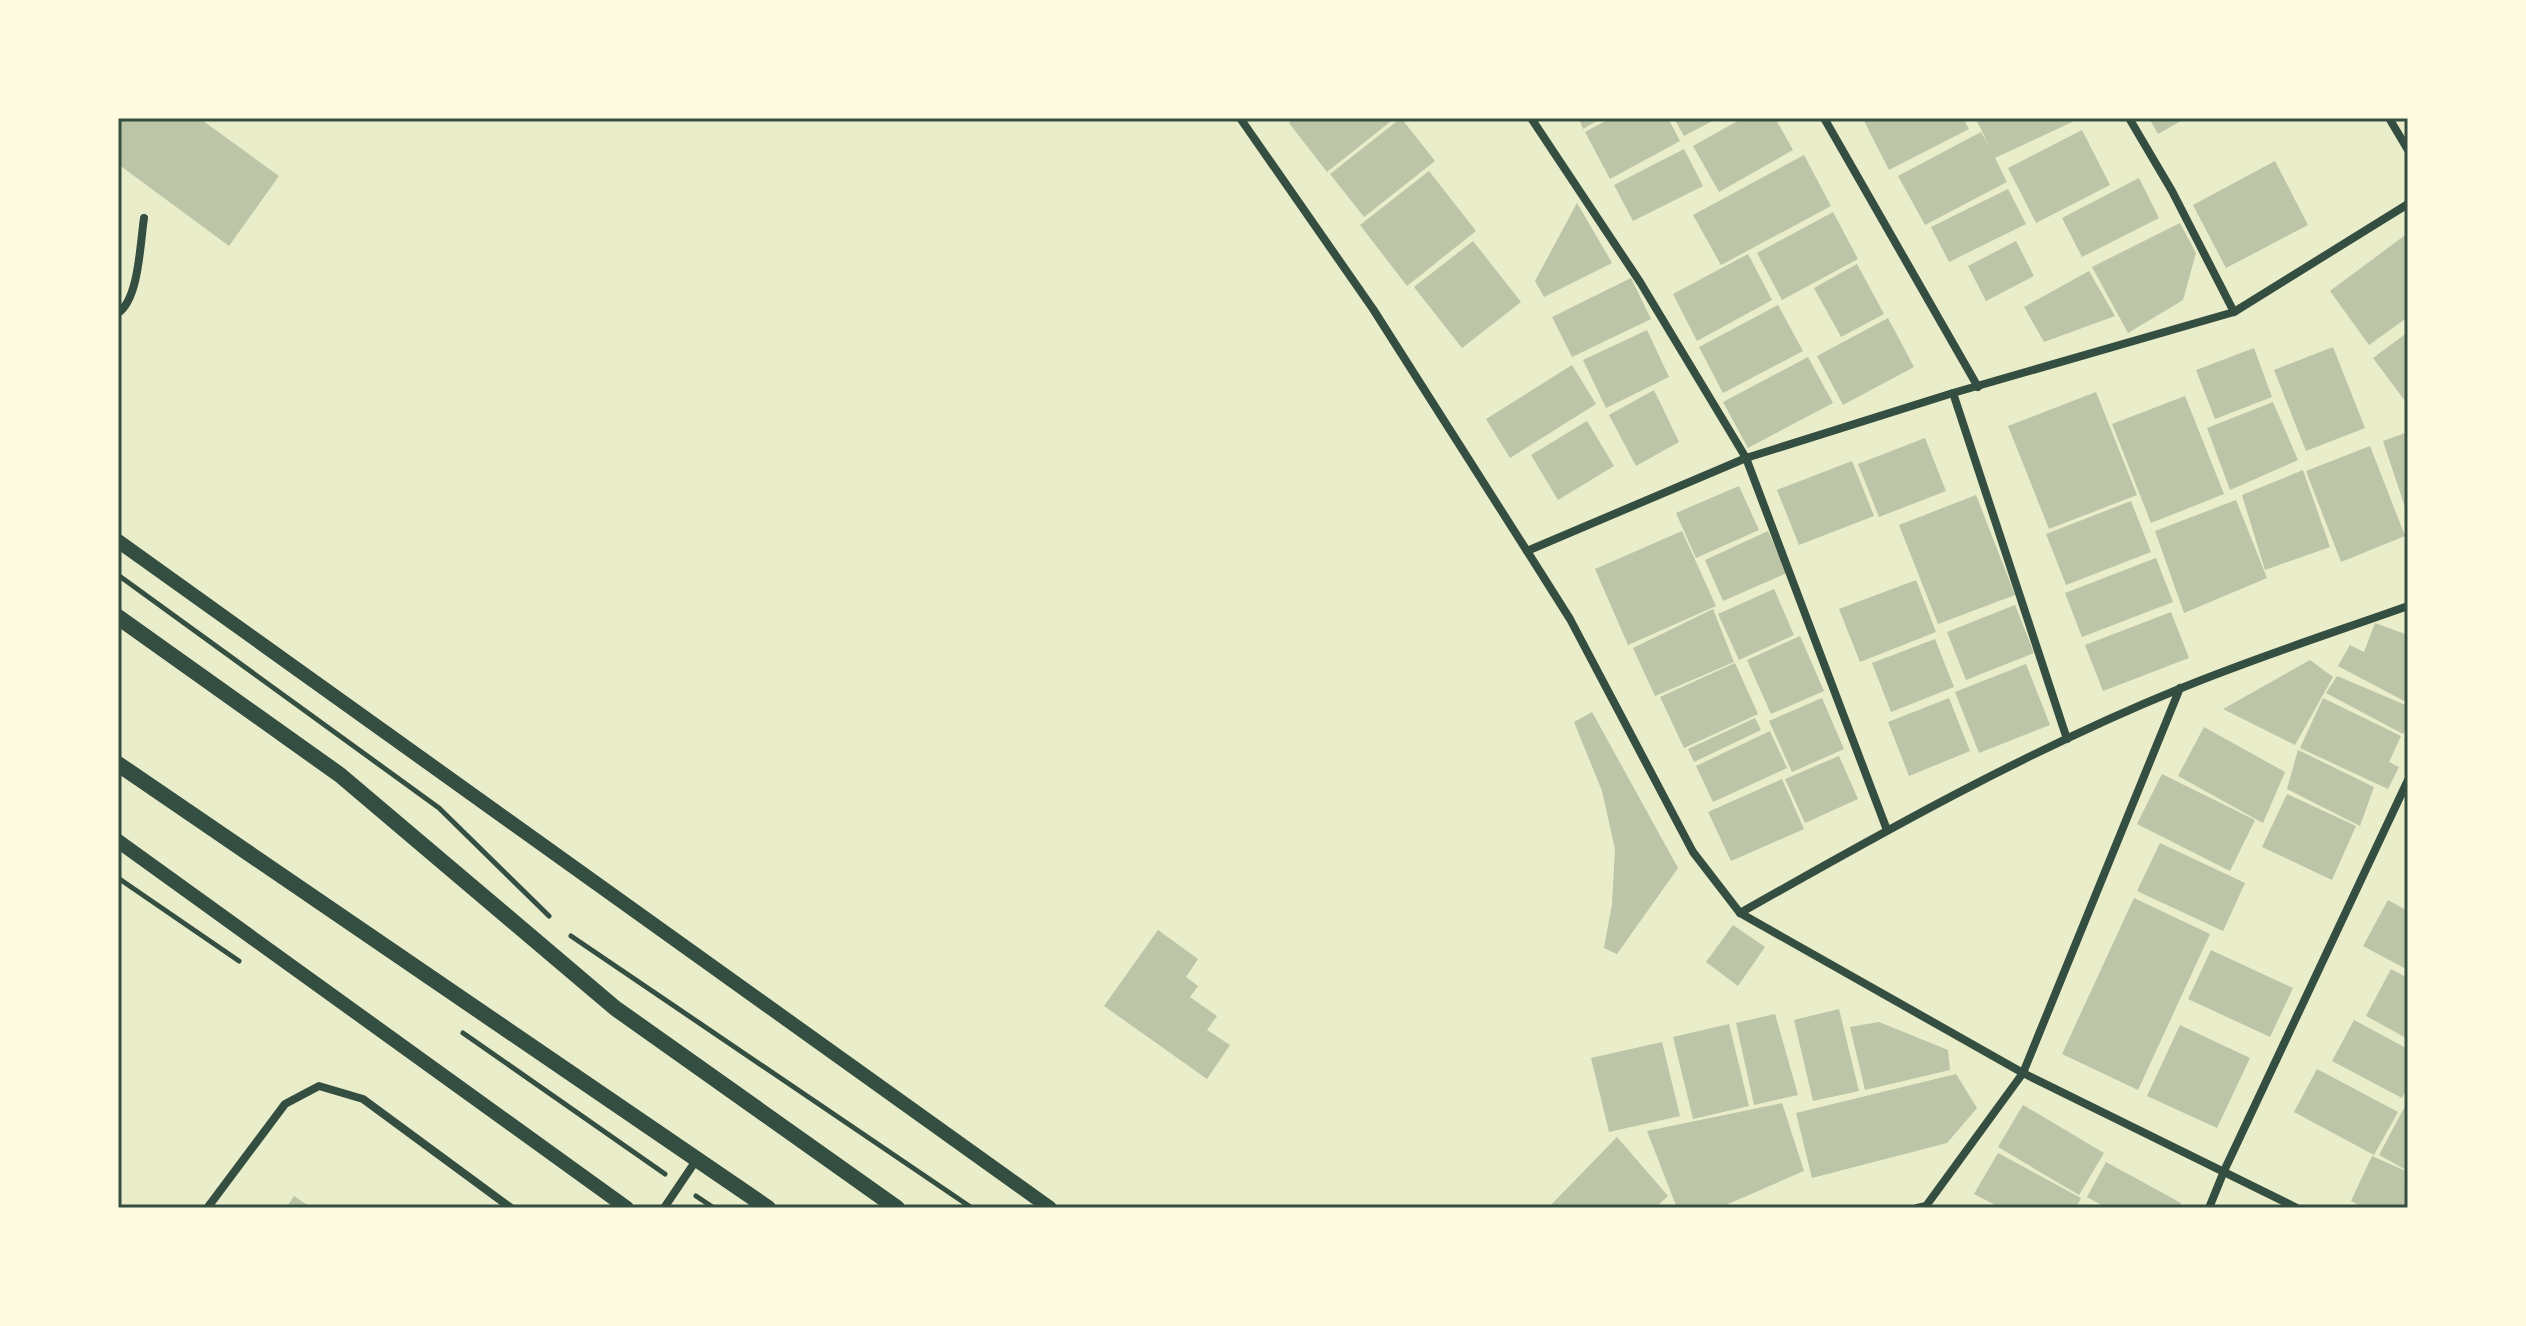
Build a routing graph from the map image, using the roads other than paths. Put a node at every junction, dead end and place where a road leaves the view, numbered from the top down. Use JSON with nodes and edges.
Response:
{"nodes":[{"id":1,"x":1240,"y":118,"type":"edge"},
{"id":2,"x":1531,"y":118,"type":"edge"},
{"id":3,"x":1824,"y":118,"type":"edge"},
{"id":4,"x":2129,"y":118,"type":"edge"},
{"id":5,"x":2389,"y":118,"type":"edge"},
{"id":6,"x":2408,"y":150,"type":"edge"},
{"id":7,"x":2408,"y":204,"type":"edge"},
{"id":8,"x":144,"y":218,"type":"dead end"},
{"id":9,"x":2234,"y":312,"type":"junction"},
{"id":10,"x":118,"y":313,"type":"edge"},
{"id":11,"x":1978,"y":387,"type":"junction"},
{"id":12,"x":1953,"y":393,"type":"junction"},
{"id":13,"x":1746,"y":458,"type":"junction"},
{"id":14,"x":118,"y":541,"type":"edge"},
{"id":15,"x":1527,"y":551,"type":"junction"},
{"id":16,"x":2408,"y":606,"type":"edge"},
{"id":17,"x":118,"y":617,"type":"edge"},
{"id":18,"x":2180,"y":688,"type":"junction"},
{"id":19,"x":2067,"y":739,"type":"junction"},
{"id":20,"x":118,"y":764,"type":"edge"},
{"id":21,"x":2408,"y":780,"type":"edge"},
{"id":22,"x":1887,"y":830,"type":"junction"},
{"id":23,"x":118,"y":841,"type":"edge"},
{"id":24,"x":1740,"y":913,"type":"junction"},
{"id":25,"x":2023,"y":1073,"type":"junction"},
{"id":26,"x":698,"y":1158,"type":"junction"},
{"id":27,"x":2224,"y":1171,"type":"junction"},
{"id":28,"x":208,"y":1207,"type":"edge"},
{"id":29,"x":1924,"y":1207,"type":"edge"},
{"id":30,"x":511,"y":1208,"type":"edge"},
{"id":31,"x":627,"y":1208,"type":"edge"},
{"id":32,"x":664,"y":1208,"type":"edge"},
{"id":33,"x":768,"y":1208,"type":"edge"},
{"id":34,"x":897,"y":1208,"type":"edge"},
{"id":35,"x":1050,"y":1208,"type":"edge"},
{"id":36,"x":2209,"y":1208,"type":"edge"},
{"id":37,"x":2297,"y":1208,"type":"edge"}],
"edges":[{"from":1,"to":15,"type":"street"},
{"from":2,"to":13,"type":"street"},
{"from":3,"to":11,"type":"street"},
{"from":4,"to":9,"type":"street"},
{"from":5,"to":6,"type":"street"},
{"from":7,"to":9,"type":"street"},
{"from":8,"to":10,"type":"street"},
{"from":9,"to":11,"type":"street"},
{"from":11,"to":12,"type":"street"},
{"from":12,"to":13,"type":"street"},
{"from":12,"to":19,"type":"street"},
{"from":13,"to":15,"type":"street"},
{"from":13,"to":22,"type":"street"},
{"from":14,"to":35,"type":"street"},
{"from":15,"to":24,"type":"street"},
{"from":16,"to":18,"type":"street"},
{"from":17,"to":34,"type":"main road"},
{"from":18,"to":19,"type":"street"},
{"from":18,"to":25,"type":"street"},
{"from":19,"to":22,"type":"street"},
{"from":20,"to":26,"type":"main road"},
{"from":21,"to":27,"type":"street"},
{"from":22,"to":24,"type":"street"},
{"from":23,"to":31,"type":"street"},
{"from":24,"to":25,"type":"street"},
{"from":25,"to":27,"type":"street"},
{"from":25,"to":29,"type":"street"},
{"from":26,"to":32,"type":"street"},
{"from":26,"to":33,"type":"main road"},
{"from":27,"to":36,"type":"street"},
{"from":27,"to":37,"type":"street"},
{"from":28,"to":30,"type":"street"}]}
